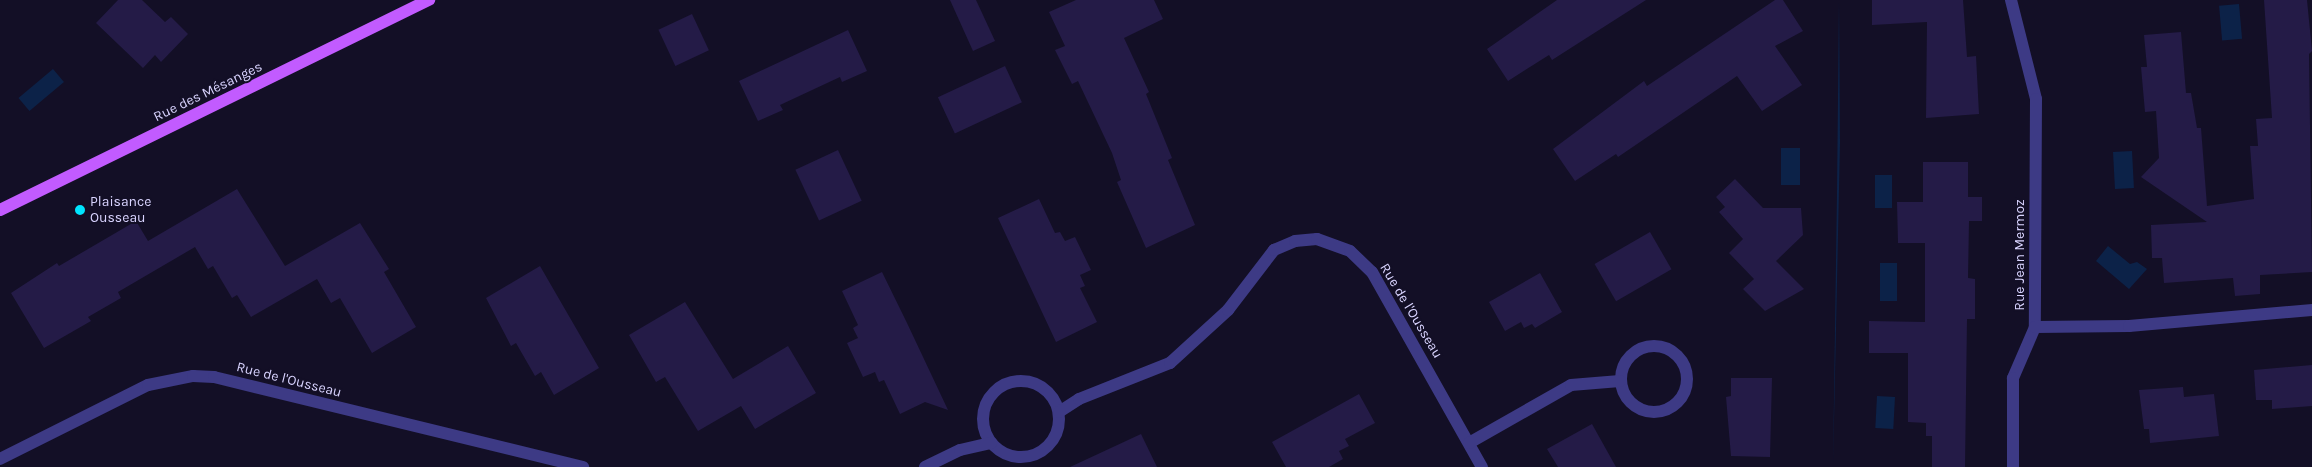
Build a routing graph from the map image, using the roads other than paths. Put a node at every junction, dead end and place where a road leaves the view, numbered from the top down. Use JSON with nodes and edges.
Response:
{"nodes":[{"id":1,"x":429,"y":0,"type":"edge"},
{"id":2,"x":2011,"y":0,"type":"edge"},
{"id":3,"x":0,"y":210,"type":"edge"},
{"id":4,"x":2312,"y":310,"type":"edge"},
{"id":5,"x":2035,"y":326,"type":"junction"},
{"id":6,"x":1620,"y":381,"type":"junction"},
{"id":7,"x":1059,"y":412,"type":"junction"},
{"id":8,"x":991,"y":442,"type":"junction"},
{"id":9,"x":1469,"y":443,"type":"junction"},
{"id":10,"x":0,"y":458,"type":"edge"},
{"id":11,"x":583,"y":467,"type":"edge"},
{"id":12,"x":925,"y":467,"type":"edge"},
{"id":13,"x":1482,"y":467,"type":"edge"},
{"id":14,"x":2013,"y":467,"type":"edge"}],
"edges":[{"from":1,"to":3,"type":"main road","name":"Rue des Mésanges"},
{"from":2,"to":5,"type":"street","name":"Rue Jean Mermoz"},
{"from":4,"to":5,"type":"street","name":"Rue Jean Mermoz"},
{"from":5,"to":14,"type":"street"},
{"from":6,"to":6,"type":"street"},
{"from":6,"to":9,"type":"street"},
{"from":7,"to":8,"type":"street"},
{"from":7,"to":8,"type":"street"},
{"from":7,"to":9,"type":"street","name":"Rue de l'Ousseau"},
{"from":8,"to":12,"type":"street"},
{"from":9,"to":13,"type":"street","name":"Rue de l'Ousseau"},
{"from":10,"to":11,"type":"street","name":"Rue de l'Ousseau"}]}
